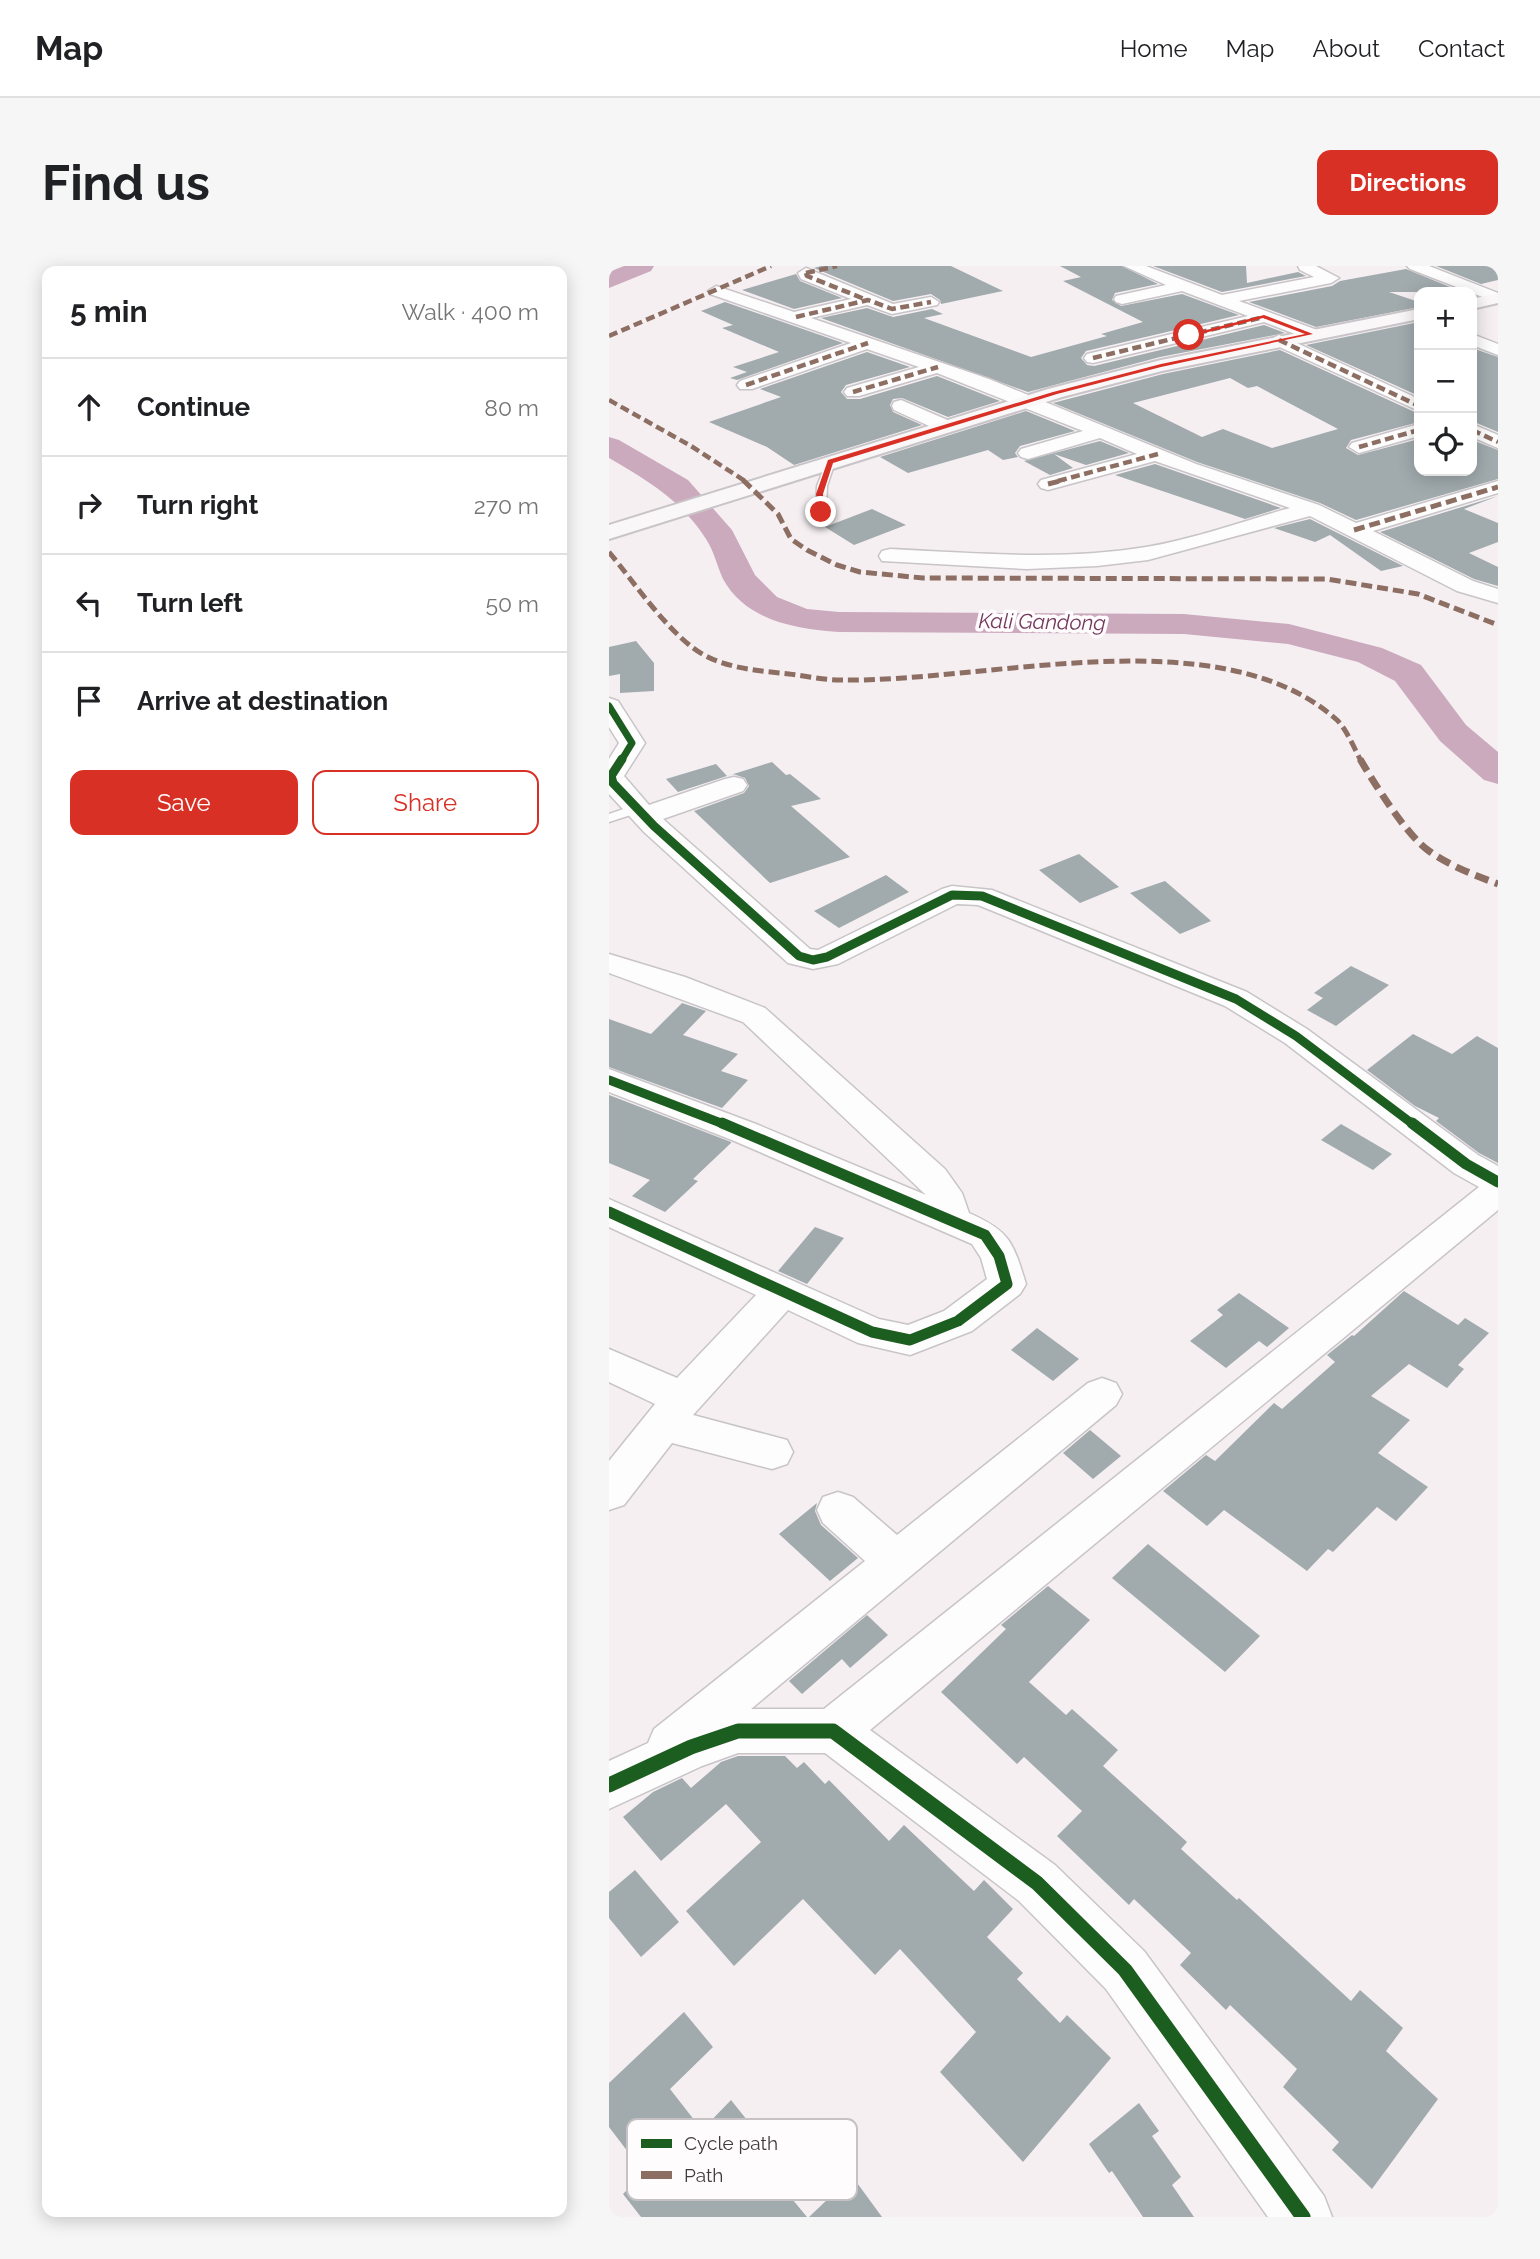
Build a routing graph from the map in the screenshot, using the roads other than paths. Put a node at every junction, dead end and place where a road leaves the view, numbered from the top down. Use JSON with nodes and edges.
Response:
{"nodes":[{"id":1,"x":837,"y":266,"type":"edge"},
{"id":2,"x":1132,"y":266,"type":"edge"},
{"id":3,"x":1415,"y":266,"type":"edge"},
{"id":4,"x":1305,"y":267,"type":"edge"},
{"id":5,"x":1182,"y":286,"type":"junction"},
{"id":6,"x":716,"y":291,"type":"dead end"},
{"id":7,"x":1498,"y":298,"type":"edge"},
{"id":8,"x":1122,"y":299,"type":"dead end"},
{"id":9,"x":868,"y":300,"type":"junction"},
{"id":10,"x":1220,"y":300,"type":"junction"},
{"id":11,"x":931,"y":302,"type":"dead end"},
{"id":12,"x":1477,"y":303,"type":"edge"},
{"id":13,"x":796,"y":317,"type":"junction"},
{"id":14,"x":1264,"y":317,"type":"junction"},
{"id":15,"x":1414,"y":317,"type":"edge"},
{"id":16,"x":1311,"y":334,"type":"junction"},
{"id":17,"x":1279,"y":340,"type":"junction"},
{"id":18,"x":1477,"y":342,"type":"edge"},
{"id":19,"x":867,"y":343,"type":"junction"},
{"id":20,"x":1498,"y":350,"type":"edge"},
{"id":21,"x":1093,"y":358,"type":"dead end"},
{"id":22,"x":938,"y":367,"type":"junction"},
{"id":23,"x":746,"y":385,"type":"dead end"},
{"id":24,"x":853,"y":392,"type":"dead end"},
{"id":25,"x":1030,"y":400,"type":"junction"},
{"id":26,"x":1414,"y":403,"type":"edge"},
{"id":27,"x":901,"y":406,"type":"dead end"},
{"id":28,"x":945,"y":426,"type":"junction"},
{"id":29,"x":1414,"y":431,"type":"edge"},
{"id":30,"x":1103,"y":432,"type":"junction"},
{"id":31,"x":1477,"y":432,"type":"edge"},
{"id":32,"x":1498,"y":442,"type":"edge"},
{"id":33,"x":1359,"y":447,"type":"dead end"},
{"id":34,"x":1028,"y":453,"type":"dead end"},
{"id":35,"x":1158,"y":454,"type":"junction"},
{"id":36,"x":830,"y":462,"type":"junction"},
{"id":37,"x":1048,"y":484,"type":"dead end"},
{"id":38,"x":1498,"y":487,"type":"edge"},
{"id":39,"x":1271,"y":495,"type":"junction"},
{"id":40,"x":1237,"y":506,"type":"dead end"},
{"id":41,"x":1312,"y":509,"type":"junction"},
{"id":42,"x":821,"y":512,"type":"dead end"},
{"id":43,"x":1354,"y":530,"type":"junction"},
{"id":44,"x":609,"y":532,"type":"edge"},
{"id":45,"x":890,"y":556,"type":"dead end"},
{"id":46,"x":1498,"y":596,"type":"edge"},
{"id":47,"x":609,"y":706,"type":"edge"},
{"id":48,"x":734,"y":785,"type":"dead end"},
{"id":49,"x":641,"y":812,"type":"junction"},
{"id":50,"x":609,"y":818,"type":"edge"},
{"id":51,"x":609,"y":963,"type":"edge"},
{"id":52,"x":609,"y":1080,"type":"edge"},
{"id":53,"x":1498,"y":1182,"type":"edge"},
{"id":54,"x":1498,"y":1191,"type":"edge"},
{"id":55,"x":609,"y":1212,"type":"edge"},
{"id":56,"x":953,"y":1221,"type":"junction"},
{"id":57,"x":782,"y":1291,"type":"junction"},
{"id":58,"x":609,"y":1364,"type":"edge"},
{"id":59,"x":1102,"y":1394,"type":"dead end"},
{"id":60,"x":673,"y":1412,"type":"junction"},
{"id":61,"x":772,"y":1452,"type":"dead end"},
{"id":62,"x":609,"y":1492,"type":"edge"},
{"id":63,"x":838,"y":1510,"type":"dead end"},
{"id":64,"x":896,"y":1562,"type":"junction"},
{"id":65,"x":833,"y":1731,"type":"junction"},
{"id":66,"x":626,"y":1776,"type":"edge"},
{"id":67,"x":1303,"y":2217,"type":"edge"}],
"edges":[{"from":1,"to":9,"type":"street"},
{"from":2,"to":5,"type":"street"},
{"from":3,"to":7,"type":"street"},
{"from":4,"to":10,"type":"street"},
{"from":5,"to":8,"type":"street"},
{"from":5,"to":10,"type":"street"},
{"from":6,"to":13,"type":"street"},
{"from":7,"to":12,"type":"main road"},
{"from":9,"to":11,"type":"street"},
{"from":9,"to":13,"type":"street"},
{"from":10,"to":14,"type":"street"},
{"from":13,"to":19,"type":"street"},
{"from":14,"to":16,"type":"street"},
{"from":14,"to":21,"type":"street"},
{"from":15,"to":16,"type":"main road"},
{"from":16,"to":17,"type":"main road"},
{"from":17,"to":25,"type":"main road"},
{"from":17,"to":26,"type":"street"},
{"from":18,"to":20,"type":"street"},
{"from":19,"to":22,"type":"street"},
{"from":19,"to":23,"type":"street"},
{"from":22,"to":24,"type":"street"},
{"from":22,"to":25,"type":"street"},
{"from":25,"to":28,"type":"main road"},
{"from":25,"to":30,"type":"street"},
{"from":27,"to":28,"type":"street"},
{"from":28,"to":36,"type":"main road"},
{"from":29,"to":33,"type":"street"},
{"from":30,"to":34,"type":"street"},
{"from":30,"to":35,"type":"street"},
{"from":31,"to":32,"type":"street"},
{"from":35,"to":37,"type":"street"},
{"from":35,"to":39,"type":"street"},
{"from":36,"to":42,"type":"lane"},
{"from":36,"to":44,"type":"main road"},
{"from":38,"to":43,"type":"street"},
{"from":39,"to":40,"type":"street"},
{"from":39,"to":41,"type":"street"},
{"from":41,"to":43,"type":"street"},
{"from":41,"to":45,"type":"street"},
{"from":43,"to":46,"type":"street"},
{"from":47,"to":49,"type":"street"},
{"from":48,"to":49,"type":"street"},
{"from":49,"to":50,"type":"lane"},
{"from":49,"to":53,"type":"street"},
{"from":51,"to":56,"type":"street"},
{"from":52,"to":56,"type":"street"},
{"from":54,"to":65,"type":"street"},
{"from":55,"to":57,"type":"street"},
{"from":56,"to":57,"type":"street"},
{"from":57,"to":60,"type":"street"},
{"from":58,"to":60,"type":"street"},
{"from":59,"to":64,"type":"street"},
{"from":60,"to":61,"type":"street"},
{"from":60,"to":62,"type":"street"},
{"from":63,"to":64,"type":"street"},
{"from":64,"to":66,"type":"street"},
{"from":65,"to":66,"type":"street"},
{"from":65,"to":67,"type":"street"}]}
